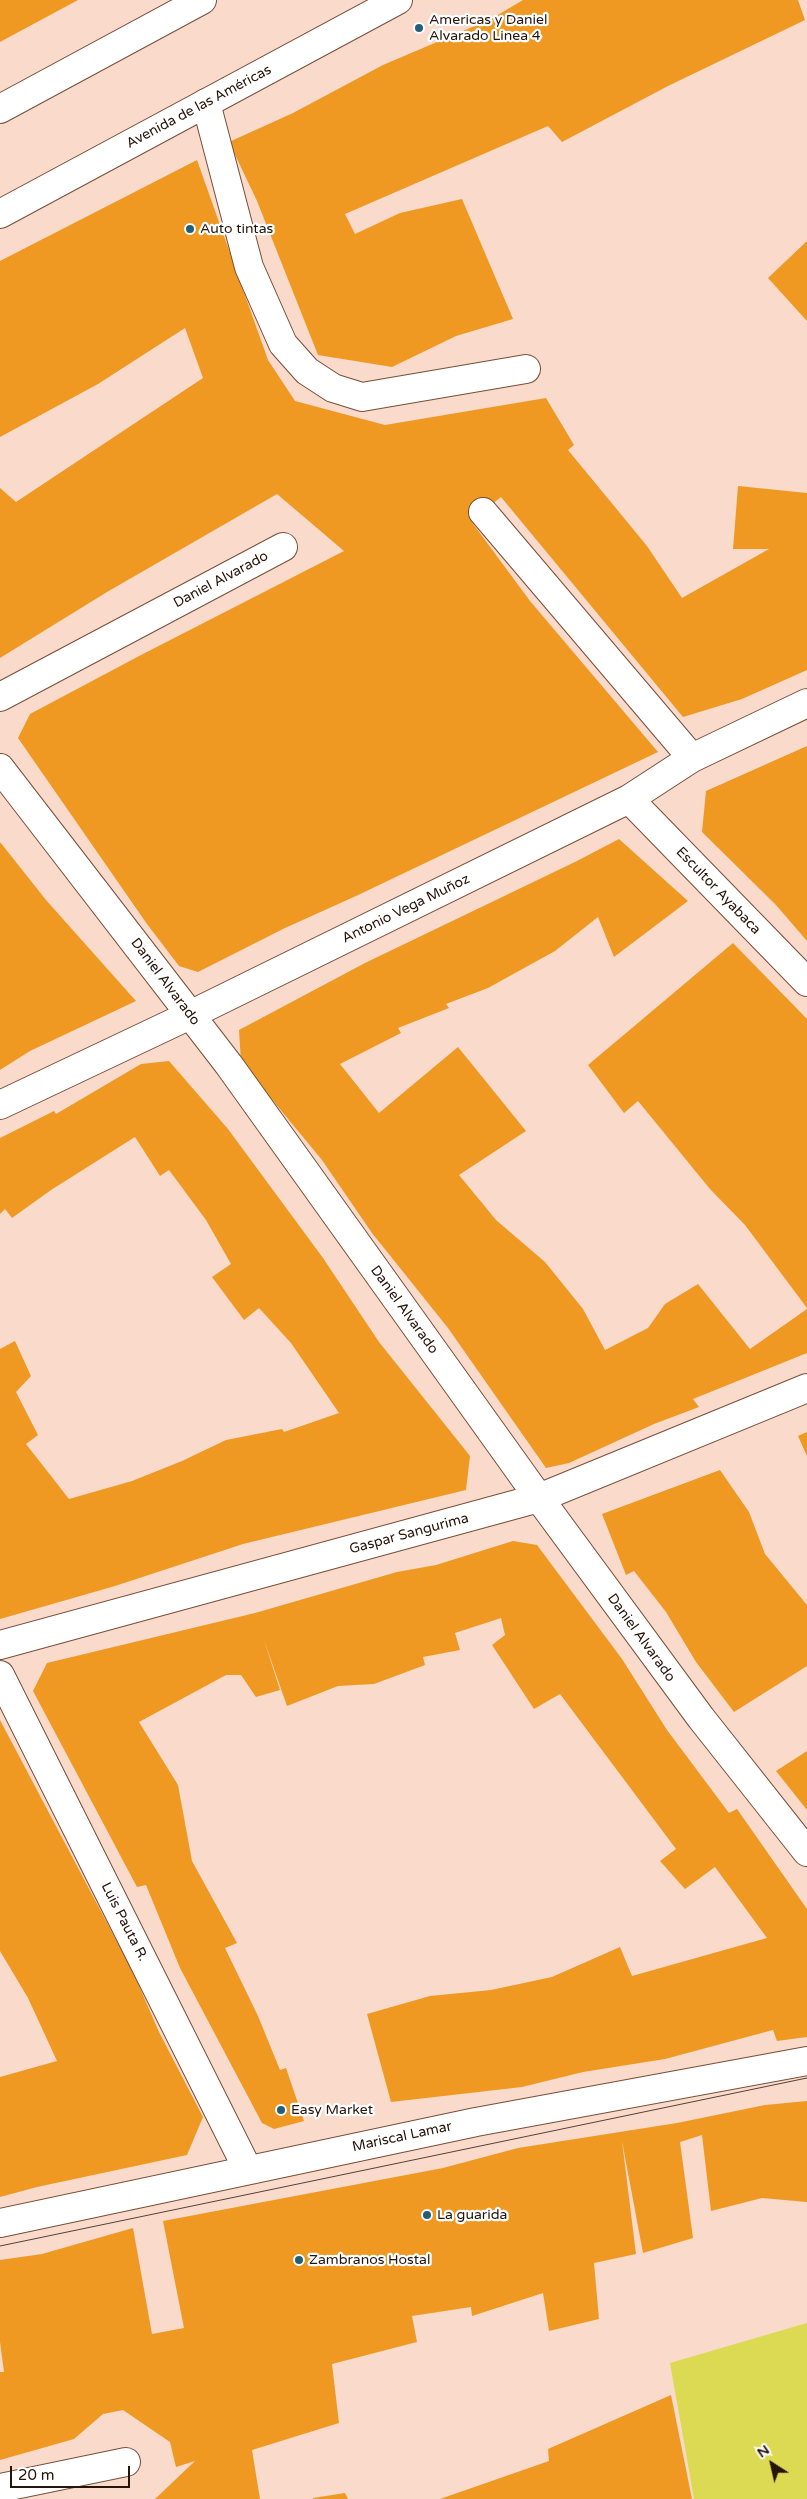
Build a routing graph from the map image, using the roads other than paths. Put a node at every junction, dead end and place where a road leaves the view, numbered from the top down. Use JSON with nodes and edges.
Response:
{"nodes":[{"id":1,"x":202,"y":0,"type":"edge"},
{"id":2,"x":398,"y":0,"type":"edge"},
{"id":3,"x":206,"y":103,"type":"junction"},
{"id":4,"x":0,"y":109,"type":"edge"},
{"id":5,"x":0,"y":214,"type":"edge"},
{"id":6,"x":526,"y":369,"type":"dead end"},
{"id":7,"x":483,"y":512,"type":"dead end"},
{"id":8,"x":283,"y":547,"type":"dead end"},
{"id":9,"x":0,"y":697,"type":"edge"},
{"id":10,"x":807,"y":703,"type":"edge"},
{"id":11,"x":692,"y":758,"type":"junction"},
{"id":12,"x":0,"y":768,"type":"edge"},
{"id":13,"x":628,"y":799,"type":"junction"},
{"id":14,"x":807,"y":982,"type":"edge"},
{"id":15,"x":190,"y":1015,"type":"junction"},
{"id":16,"x":0,"y":1105,"type":"edge"},
{"id":17,"x":807,"y":1388,"type":"edge"},
{"id":18,"x":539,"y":1498,"type":"junction"},
{"id":19,"x":0,"y":1646,"type":"edge"},
{"id":20,"x":0,"y":1675,"type":"edge"},
{"id":21,"x":807,"y":1852,"type":"edge"},
{"id":22,"x":807,"y":2061,"type":"edge"},
{"id":23,"x":248,"y":2170,"type":"junction"},
{"id":24,"x":0,"y":2223,"type":"edge"},
{"id":25,"x":126,"y":2462,"type":"dead end"},
{"id":26,"x":0,"y":2488,"type":"edge"}],
"edges":[{"from":1,"to":4,"type":"street"},
{"from":2,"to":3,"type":"street","name":"Avenida de las Américas"},
{"from":3,"to":5,"type":"street","name":"Avenida de las Américas"},
{"from":3,"to":6,"type":"street"},
{"from":7,"to":11,"type":"street"},
{"from":8,"to":9,"type":"street","name":"Daniel Alvarado"},
{"from":10,"to":11,"type":"street","name":"Antonio Vega Muñoz"},
{"from":11,"to":13,"type":"street","name":"Antonio Vega Muñoz"},
{"from":12,"to":15,"type":"street","name":"Daniel Alvarado"},
{"from":13,"to":14,"type":"street","name":"Escultor Ayabaca"},
{"from":13,"to":15,"type":"street","name":"Antonio Vega Muñoz"},
{"from":15,"to":16,"type":"street","name":"Antonio Vega Muñoz"},
{"from":15,"to":18,"type":"street","name":"Daniel Alvarado"},
{"from":17,"to":18,"type":"street","name":"Gaspar Sangurima"},
{"from":18,"to":19,"type":"street","name":"Gaspar Sangurima"},
{"from":18,"to":21,"type":"street","name":"Daniel Alvarado"},
{"from":20,"to":23,"type":"street","name":"Luis Pauta R."},
{"from":22,"to":23,"type":"street","name":"Mariscal Lamar"},
{"from":23,"to":24,"type":"street","name":"Mariscal Lamar"},
{"from":25,"to":26,"type":"street"}]}
